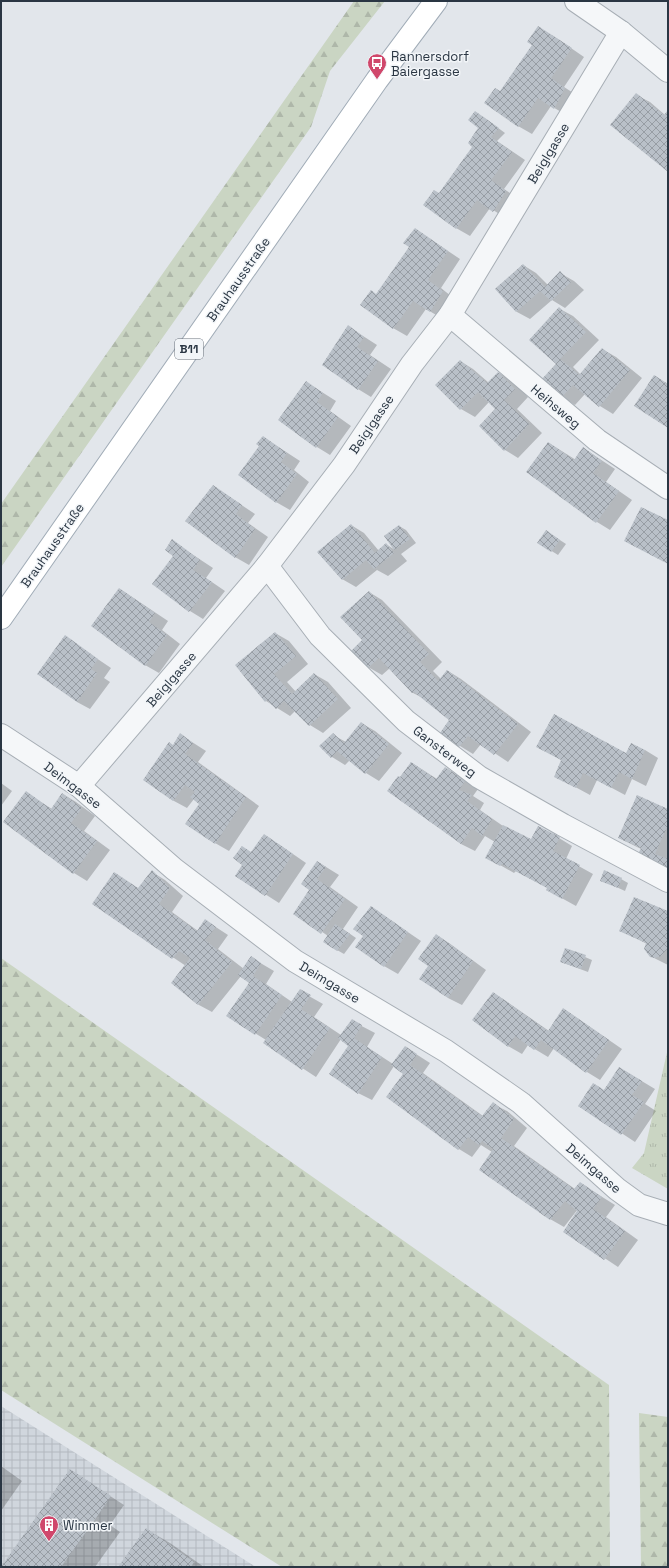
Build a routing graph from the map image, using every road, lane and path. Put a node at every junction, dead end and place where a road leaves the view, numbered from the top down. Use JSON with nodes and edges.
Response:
{"nodes":[{"id":1,"x":436,"y":1,"type":"edge"},
{"id":2,"x":576,"y":1,"type":"edge"},
{"id":3,"x":621,"y":32,"type":"junction"},
{"id":4,"x":668,"y":71,"type":"edge"},
{"id":5,"x":450,"y":315,"type":"junction"},
{"id":6,"x":668,"y":488,"type":"edge"},
{"id":7,"x":267,"y":566,"type":"junction"},
{"id":8,"x":1,"y":618,"type":"edge"},
{"id":9,"x":1,"y":735,"type":"edge"},
{"id":10,"x":79,"y":786,"type":"junction"},
{"id":11,"x":668,"y":881,"type":"edge"},
{"id":12,"x":668,"y":1214,"type":"edge"}],
"edges":[{"from":1,"to":8,"type":"main road","name":"Brauhausstraße","number":"B11"},
{"from":2,"to":3,"type":"street"},
{"from":3,"to":4,"type":"street"},
{"from":3,"to":5,"type":"street","name":"Beiglgasse"},
{"from":5,"to":6,"type":"street","name":"Heihsweg"},
{"from":5,"to":7,"type":"street","name":"Beiglgasse"},
{"from":7,"to":10,"type":"street","name":"Beiglgasse"},
{"from":7,"to":11,"type":"street","name":"Gansterweg"},
{"from":9,"to":10,"type":"street","name":"Deimgasse"},
{"from":10,"to":12,"type":"street","name":"Deimgasse"}]}
